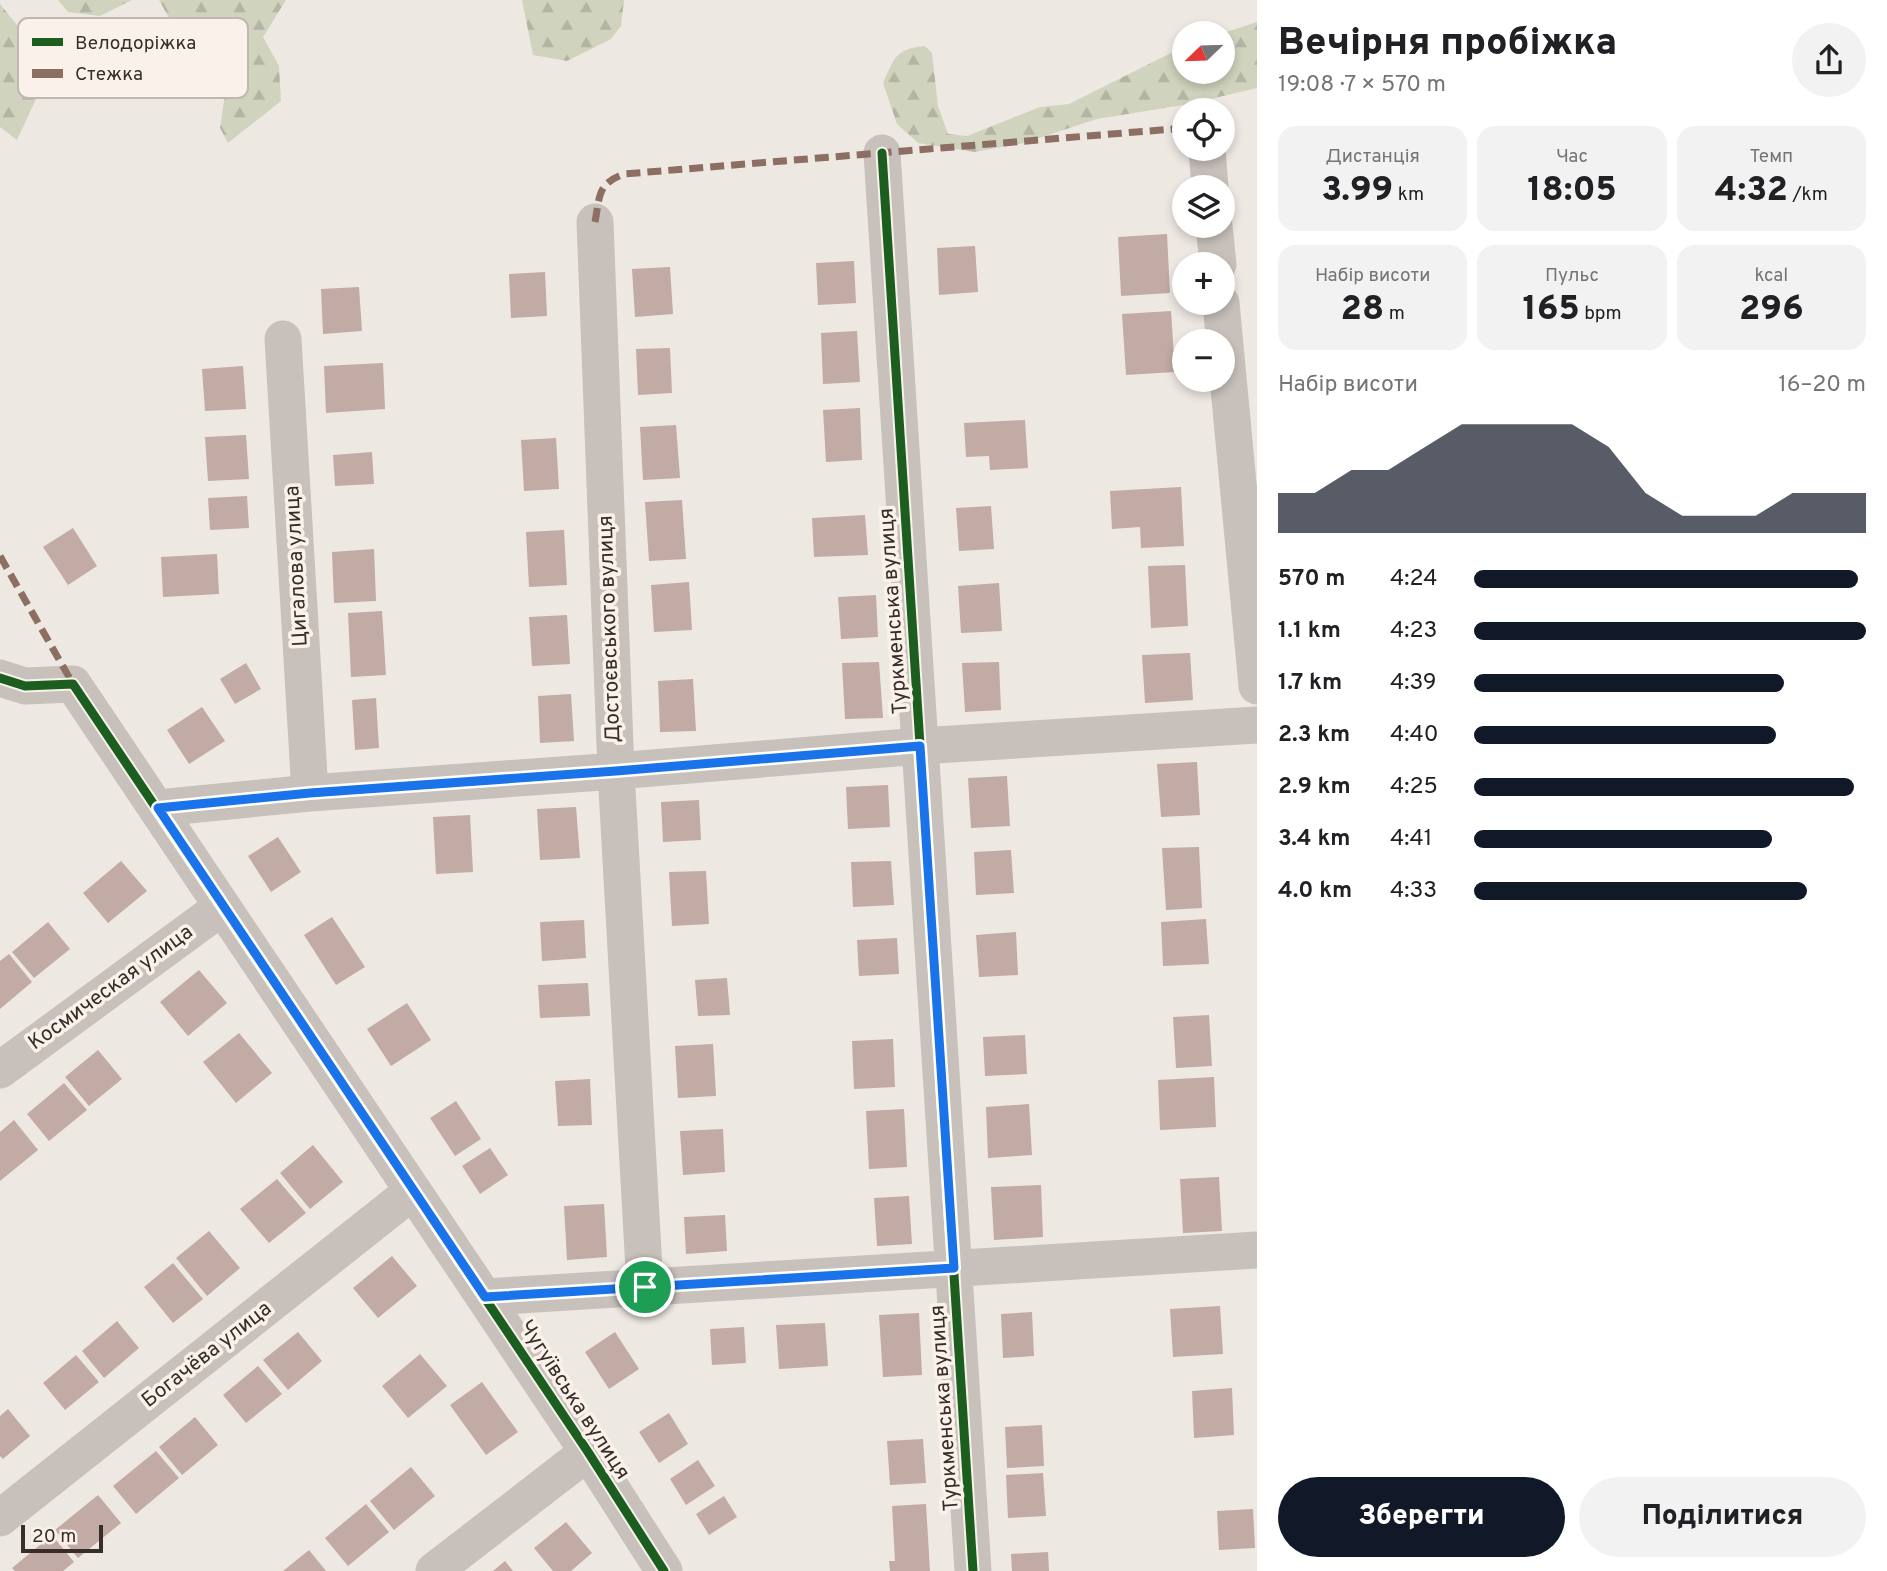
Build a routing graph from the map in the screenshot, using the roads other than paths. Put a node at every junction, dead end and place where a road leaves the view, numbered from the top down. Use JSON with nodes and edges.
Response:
{"nodes":[{"id":1,"x":882,"y":153,"type":"dead end"},
{"id":2,"x":595,"y":222,"type":"dead end"},
{"id":3,"x":1222,"y":315,"type":"edge"},
{"id":4,"x":283,"y":339,"type":"dead end"},
{"id":5,"x":0,"y":678,"type":"edge"},
{"id":6,"x":1257,"y":686,"type":"edge"},
{"id":7,"x":1257,"y":725,"type":"edge"},
{"id":8,"x":920,"y":746,"type":"junction"},
{"id":9,"x":616,"y":771,"type":"junction"},
{"id":10,"x":310,"y":793,"type":"junction"},
{"id":11,"x":158,"y":808,"type":"junction"},
{"id":12,"x":222,"y":907,"type":"junction"},
{"id":13,"x":0,"y":1070,"type":"edge"},
{"id":14,"x":413,"y":1191,"type":"junction"},
{"id":15,"x":1257,"y":1250,"type":"edge"},
{"id":16,"x":954,"y":1268,"type":"junction"},
{"id":17,"x":645,"y":1287,"type":"junction"},
{"id":18,"x":485,"y":1297,"type":"junction"},
{"id":19,"x":588,"y":1452,"type":"junction"},
{"id":20,"x":0,"y":1518,"type":"edge"},
{"id":21,"x":434,"y":1571,"type":"edge"},
{"id":22,"x":664,"y":1571,"type":"edge"},
{"id":23,"x":973,"y":1571,"type":"edge"}],
"edges":[{"from":1,"to":8,"type":"street","name":"Туркменська вулиця"},
{"from":2,"to":9,"type":"street","name":"Достоєвського вулиця"},
{"from":3,"to":6,"type":"street"},
{"from":4,"to":10,"type":"street","name":"Цигалова улица"},
{"from":5,"to":11,"type":"street","name":"Чугуївська вулиця"},
{"from":7,"to":8,"type":"street"},
{"from":8,"to":9,"type":"street"},
{"from":8,"to":16,"type":"street","name":"Туркменська вулиця"},
{"from":9,"to":10,"type":"street"},
{"from":9,"to":17,"type":"street","name":"Достоєвського вулиця"},
{"from":10,"to":11,"type":"street"},
{"from":11,"to":12,"type":"street","name":"Чугуївська вулиця"},
{"from":12,"to":13,"type":"street","name":"Космическая улица"},
{"from":12,"to":14,"type":"street","name":"Чугуївська вулиця"},
{"from":14,"to":18,"type":"street","name":"Чугуївська вулиця"},
{"from":14,"to":20,"type":"street","name":"Богачёва улица"},
{"from":15,"to":16,"type":"street"},
{"from":16,"to":17,"type":"street"},
{"from":16,"to":23,"type":"street","name":"Туркменська вулиця"},
{"from":17,"to":18,"type":"street"},
{"from":18,"to":19,"type":"street","name":"Чугуївська вулиця"},
{"from":19,"to":21,"type":"street"},
{"from":19,"to":22,"type":"street","name":"Чугуївська вулиця"}]}
